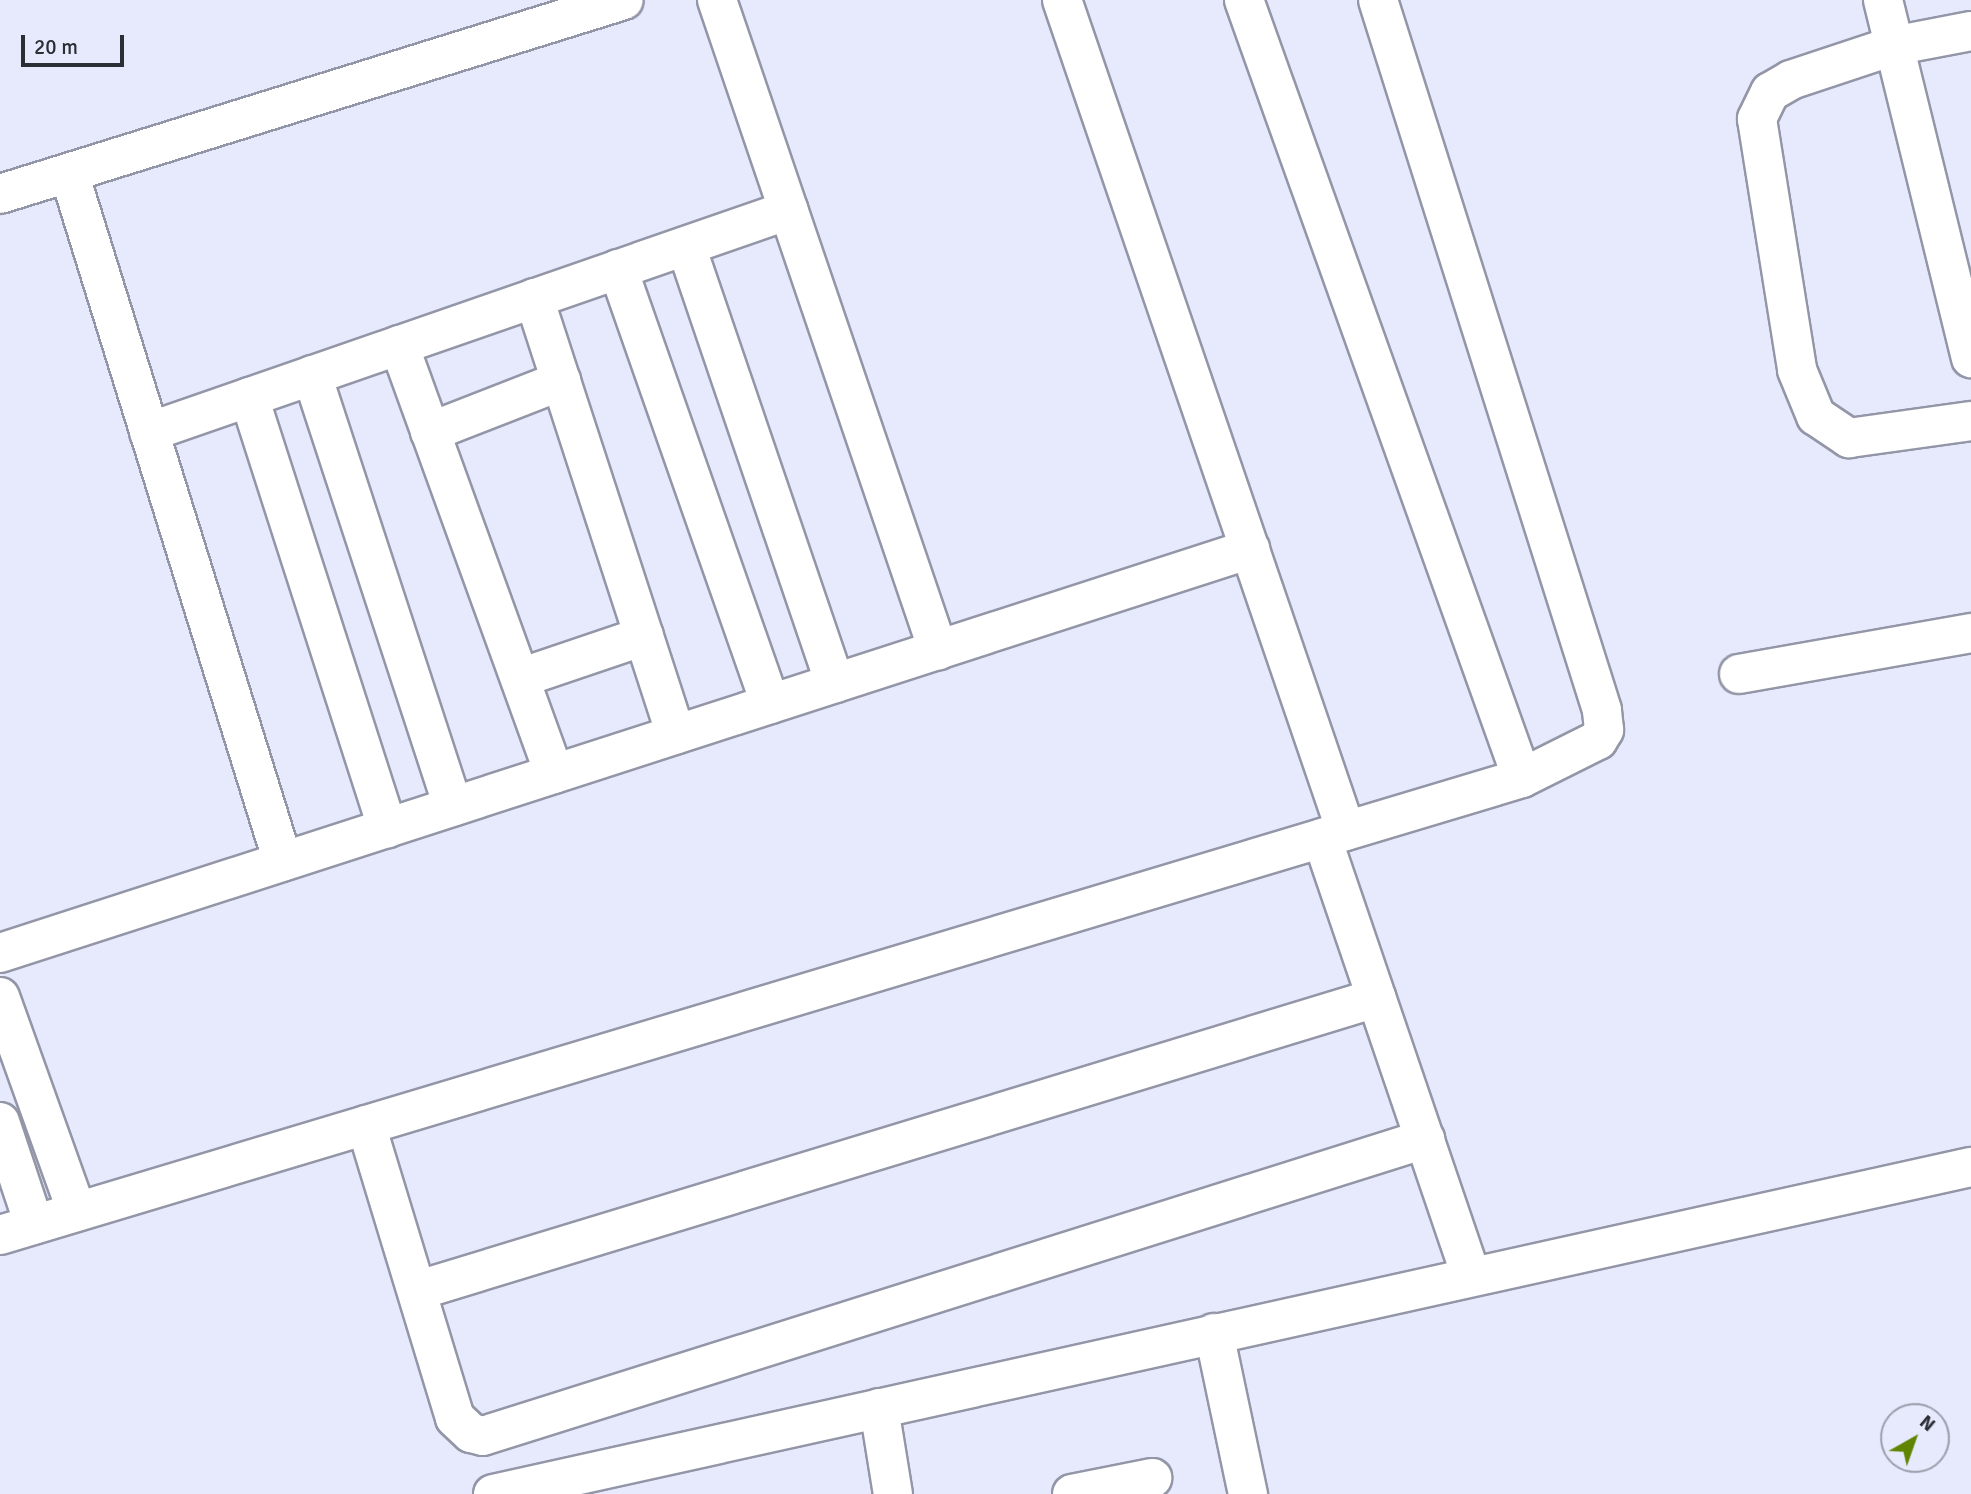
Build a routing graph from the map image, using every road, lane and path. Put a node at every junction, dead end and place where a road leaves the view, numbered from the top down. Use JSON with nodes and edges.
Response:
{"nodes":[{"id":1,"x":624,"y":0,"type":"edge"},
{"id":2,"x":717,"y":0,"type":"edge"},
{"id":3,"x":1062,"y":0,"type":"edge"},
{"id":4,"x":1244,"y":0,"type":"edge"},
{"id":5,"x":1378,"y":0,"type":"edge"},
{"id":6,"x":1883,"y":0,"type":"edge"},
{"id":7,"x":1971,"y":31,"type":"edge"},
{"id":8,"x":1893,"y":46,"type":"junction"},
{"id":9,"x":69,"y":173,"type":"junction"},
{"id":10,"x":0,"y":194,"type":"edge"},
{"id":11,"x":789,"y":210,"type":"junction"},
{"id":12,"x":685,"y":246,"type":"junction"},
{"id":13,"x":618,"y":269,"type":"junction"},
{"id":14,"x":534,"y":298,"type":"junction"},
{"id":15,"x":399,"y":345,"type":"junction"},
{"id":16,"x":1971,"y":358,"type":"edge"},
{"id":17,"x":312,"y":375,"type":"junction"},
{"id":18,"x":561,"y":382,"type":"junction"},
{"id":19,"x":249,"y":397,"type":"junction"},
{"id":20,"x":1971,"y":421,"type":"edge"},
{"id":21,"x":149,"y":432,"type":"junction"},
{"id":22,"x":430,"y":432,"type":"junction"},
{"id":23,"x":1250,"y":549,"type":"junction"},
{"id":24,"x":1971,"y":633,"type":"edge"},
{"id":25,"x":644,"y":636,"type":"junction"},
{"id":26,"x":938,"y":650,"type":"junction"},
{"id":27,"x":1739,"y":674,"type":"dead end"},
{"id":28,"x":520,"y":678,"type":"junction"},
{"id":29,"x":835,"y":683,"type":"junction"},
{"id":30,"x":770,"y":704,"type":"junction"},
{"id":31,"x":676,"y":735,"type":"junction"},
{"id":32,"x":554,"y":774,"type":"junction"},
{"id":33,"x":1522,"y":778,"type":"junction"},
{"id":34,"x":453,"y":807,"type":"junction"},
{"id":35,"x":387,"y":828,"type":"junction"},
{"id":36,"x":1334,"y":835,"type":"junction"},
{"id":37,"x":283,"y":862,"type":"junction"},
{"id":38,"x":0,"y":953,"type":"edge"},
{"id":39,"x":0,"y":997,"type":"edge"},
{"id":40,"x":1377,"y":998,"type":"junction"},
{"id":41,"x":0,"y":1122,"type":"edge"},
{"id":42,"x":366,"y":1125,"type":"junction"},
{"id":43,"x":1425,"y":1139,"type":"junction"},
{"id":44,"x":1971,"y":1167,"type":"edge"},
{"id":45,"x":77,"y":1212,"type":"junction"},
{"id":46,"x":17,"y":1229,"type":"edge"},
{"id":47,"x":1471,"y":1275,"type":"junction"},
{"id":48,"x":419,"y":1290,"type":"junction"},
{"id":49,"x":1214,"y":1333,"type":"junction"},
{"id":50,"x":879,"y":1408,"type":"junction"},
{"id":51,"x":1152,"y":1478,"type":"dead end"},
{"id":52,"x":493,"y":1494,"type":"edge"},
{"id":53,"x":893,"y":1494,"type":"edge"},
{"id":54,"x":1072,"y":1494,"type":"edge"},
{"id":55,"x":1248,"y":1494,"type":"edge"}],
"edges":[{"from":1,"to":9,"type":"street"},
{"from":2,"to":11,"type":"street"},
{"from":3,"to":23,"type":"street"},
{"from":4,"to":33,"type":"street"},
{"from":5,"to":33,"type":"street"},
{"from":6,"to":8,"type":"street"},
{"from":7,"to":8,"type":"street"},
{"from":8,"to":16,"type":"street"},
{"from":8,"to":20,"type":"street"},
{"from":9,"to":10,"type":"street"},
{"from":9,"to":21,"type":"street"},
{"from":11,"to":12,"type":"street"},
{"from":11,"to":26,"type":"street"},
{"from":12,"to":13,"type":"street"},
{"from":12,"to":29,"type":"street"},
{"from":13,"to":14,"type":"street"},
{"from":13,"to":30,"type":"street"},
{"from":14,"to":15,"type":"street"},
{"from":14,"to":18,"type":"street"},
{"from":15,"to":17,"type":"street"},
{"from":15,"to":22,"type":"street"},
{"from":17,"to":19,"type":"street"},
{"from":17,"to":34,"type":"street"},
{"from":18,"to":22,"type":"street"},
{"from":18,"to":25,"type":"street"},
{"from":19,"to":21,"type":"street"},
{"from":19,"to":35,"type":"street"},
{"from":21,"to":37,"type":"street"},
{"from":22,"to":28,"type":"street"},
{"from":23,"to":26,"type":"street"},
{"from":23,"to":36,"type":"street"},
{"from":24,"to":27,"type":"street"},
{"from":25,"to":28,"type":"street"},
{"from":25,"to":31,"type":"street"},
{"from":26,"to":29,"type":"street"},
{"from":28,"to":32,"type":"street"},
{"from":29,"to":30,"type":"street"},
{"from":30,"to":31,"type":"street"},
{"from":31,"to":32,"type":"street"},
{"from":32,"to":34,"type":"street"},
{"from":33,"to":36,"type":"street"},
{"from":34,"to":35,"type":"street"},
{"from":35,"to":37,"type":"street"},
{"from":36,"to":40,"type":"street"},
{"from":36,"to":42,"type":"street"},
{"from":37,"to":38,"type":"street"},
{"from":39,"to":45,"type":"street"},
{"from":40,"to":43,"type":"street"},
{"from":40,"to":48,"type":"street"},
{"from":41,"to":46,"type":"street"},
{"from":42,"to":45,"type":"street"},
{"from":42,"to":48,"type":"street"},
{"from":43,"to":47,"type":"street"},
{"from":43,"to":48,"type":"street"},
{"from":44,"to":47,"type":"street"},
{"from":45,"to":46,"type":"street"},
{"from":47,"to":49,"type":"street"},
{"from":49,"to":50,"type":"street"},
{"from":49,"to":55,"type":"street"},
{"from":50,"to":52,"type":"street"},
{"from":50,"to":53,"type":"street"},
{"from":51,"to":54,"type":"street"}]}
